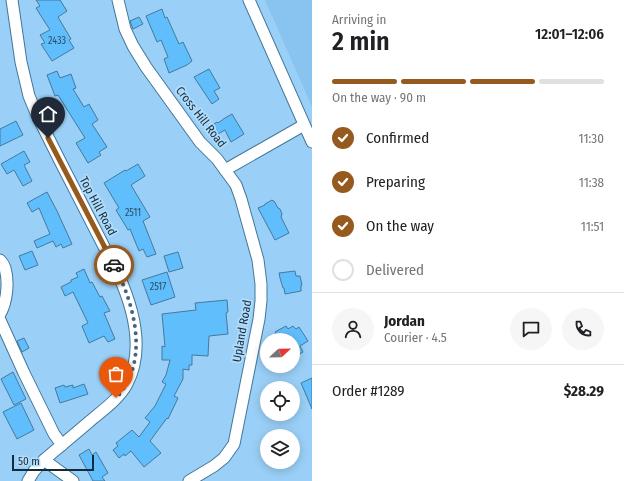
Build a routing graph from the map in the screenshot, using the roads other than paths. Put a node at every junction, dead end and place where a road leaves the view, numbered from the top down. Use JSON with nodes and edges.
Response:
{"nodes":[{"id":1,"x":12,"y":0,"type":"edge"},
{"id":2,"x":118,"y":0,"type":"edge"},
{"id":3,"x":249,"y":0,"type":"edge"},
{"id":4,"x":304,"y":125,"type":"junction"},
{"id":5,"x":312,"y":142,"type":"edge"},
{"id":6,"x":225,"y":170,"type":"junction"},
{"id":7,"x":0,"y":260,"type":"edge"},
{"id":8,"x":0,"y":314,"type":"edge"},
{"id":9,"x":0,"y":320,"type":"edge"},
{"id":10,"x":62,"y":445,"type":"junction"},
{"id":11,"x":44,"y":460,"type":"junction"},
{"id":12,"x":28,"y":481,"type":"edge"},
{"id":13,"x":73,"y":481,"type":"edge"},
{"id":14,"x":189,"y":481,"type":"edge"}],
"edges":[{"from":1,"to":10,"type":"street","name":"Top Hill Road"},
{"from":2,"to":6,"type":"street","name":"Cross Hill Road"},
{"from":3,"to":4,"type":"street"},
{"from":4,"to":5,"type":"street"},
{"from":4,"to":6,"type":"street"},
{"from":6,"to":14,"type":"street","name":"Upland Road"},
{"from":7,"to":8,"type":"street"},
{"from":9,"to":10,"type":"street"},
{"from":10,"to":11,"type":"street","name":"Top Hill Road"},
{"from":11,"to":12,"type":"street","name":"Top Hill Road"},
{"from":11,"to":13,"type":"street"}]}
